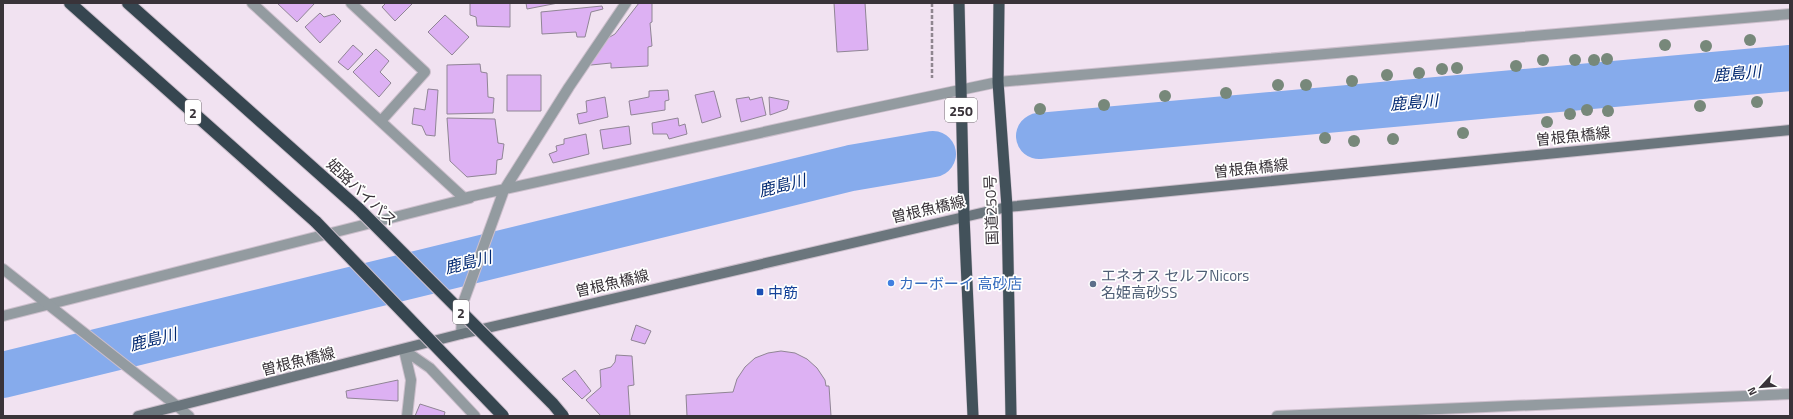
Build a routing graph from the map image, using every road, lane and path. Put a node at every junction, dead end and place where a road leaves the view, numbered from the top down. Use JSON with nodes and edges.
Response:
{"nodes":[{"id":1,"x":70,"y":3,"type":"edge"},
{"id":2,"x":128,"y":3,"type":"edge"},
{"id":3,"x":252,"y":3,"type":"edge"},
{"id":4,"x":351,"y":3,"type":"edge"},
{"id":5,"x":626,"y":3,"type":"edge"},
{"id":6,"x":932,"y":3,"type":"edge"},
{"id":7,"x":959,"y":3,"type":"edge"},
{"id":8,"x":999,"y":3,"type":"edge"},
{"id":9,"x":1790,"y":14,"type":"edge"},
{"id":10,"x":998,"y":82,"type":"junction"},
{"id":11,"x":960,"y":90,"type":"junction"},
{"id":12,"x":932,"y":95,"type":"junction"},
{"id":13,"x":381,"y":121,"type":"junction"},
{"id":14,"x":1790,"y":130,"type":"edge"},
{"id":15,"x":504,"y":190,"type":"junction"},
{"id":16,"x":1007,"y":207,"type":"junction"},
{"id":17,"x":964,"y":216,"type":"junction"},
{"id":18,"x":3,"y":269,"type":"edge"},
{"id":19,"x":47,"y":304,"type":"junction"},
{"id":20,"x":3,"y":316,"type":"edge"},
{"id":21,"x":461,"y":334,"type":"junction"},
{"id":22,"x":404,"y":350,"type":"junction"},
{"id":23,"x":1790,"y":394,"type":"edge"},
{"id":24,"x":177,"y":406,"type":"junction"},
{"id":25,"x":138,"y":416,"type":"edge"},
{"id":26,"x":189,"y":416,"type":"edge"},
{"id":27,"x":407,"y":416,"type":"edge"},
{"id":28,"x":475,"y":416,"type":"edge"},
{"id":29,"x":503,"y":416,"type":"edge"},
{"id":30,"x":563,"y":416,"type":"edge"},
{"id":31,"x":973,"y":416,"type":"edge"},
{"id":32,"x":1011,"y":416,"type":"edge"},
{"id":33,"x":1277,"y":416,"type":"edge"}],
"edges":[{"from":1,"to":29,"type":"highway","number":"2","bridge":true},
{"from":2,"to":30,"type":"highway","name":"姫路バイパス","number":"2","bridge":true},
{"from":3,"to":13,"type":"street"},
{"from":4,"to":13,"type":"street"},
{"from":5,"to":15,"type":"street"},
{"from":6,"to":12,"type":"path"},
{"from":7,"to":11,"type":"highway","name":"国道250号","number":"250"},
{"from":8,"to":10,"type":"highway","name":"国道250号","number":"250"},
{"from":9,"to":10,"type":"street"},
{"from":10,"to":11,"type":"street"},
{"from":10,"to":16,"type":"highway","name":"国道250号","number":"250"},
{"from":11,"to":12,"type":"street"},
{"from":11,"to":17,"type":"highway","name":"国道250号","number":"250"},
{"from":12,"to":15,"type":"street"},
{"from":13,"to":15,"type":"street"},
{"from":14,"to":16,"type":"main road","name":"曽根魚橋線"},
{"from":15,"to":19,"type":"street"},
{"from":15,"to":21,"type":"street"},
{"from":16,"to":17,"type":"main road","name":"曽根魚橋線"},
{"from":16,"to":32,"type":"highway","name":"国道250号","number":"250"},
{"from":17,"to":21,"type":"main road","name":"曽根魚橋線"},
{"from":17,"to":31,"type":"highway","name":"国道250号","number":"250"},
{"from":18,"to":19,"type":"street"},
{"from":19,"to":20,"type":"street"},
{"from":19,"to":24,"type":"street"},
{"from":21,"to":22,"type":"main road","name":"曽根魚橋線"},
{"from":22,"to":24,"type":"main road","name":"曽根魚橋線"},
{"from":22,"to":27,"type":"street"},
{"from":22,"to":28,"type":"street"},
{"from":23,"to":33,"type":"street"},
{"from":24,"to":25,"type":"main road","name":"曽根魚橋線"},
{"from":24,"to":26,"type":"street"}]}
